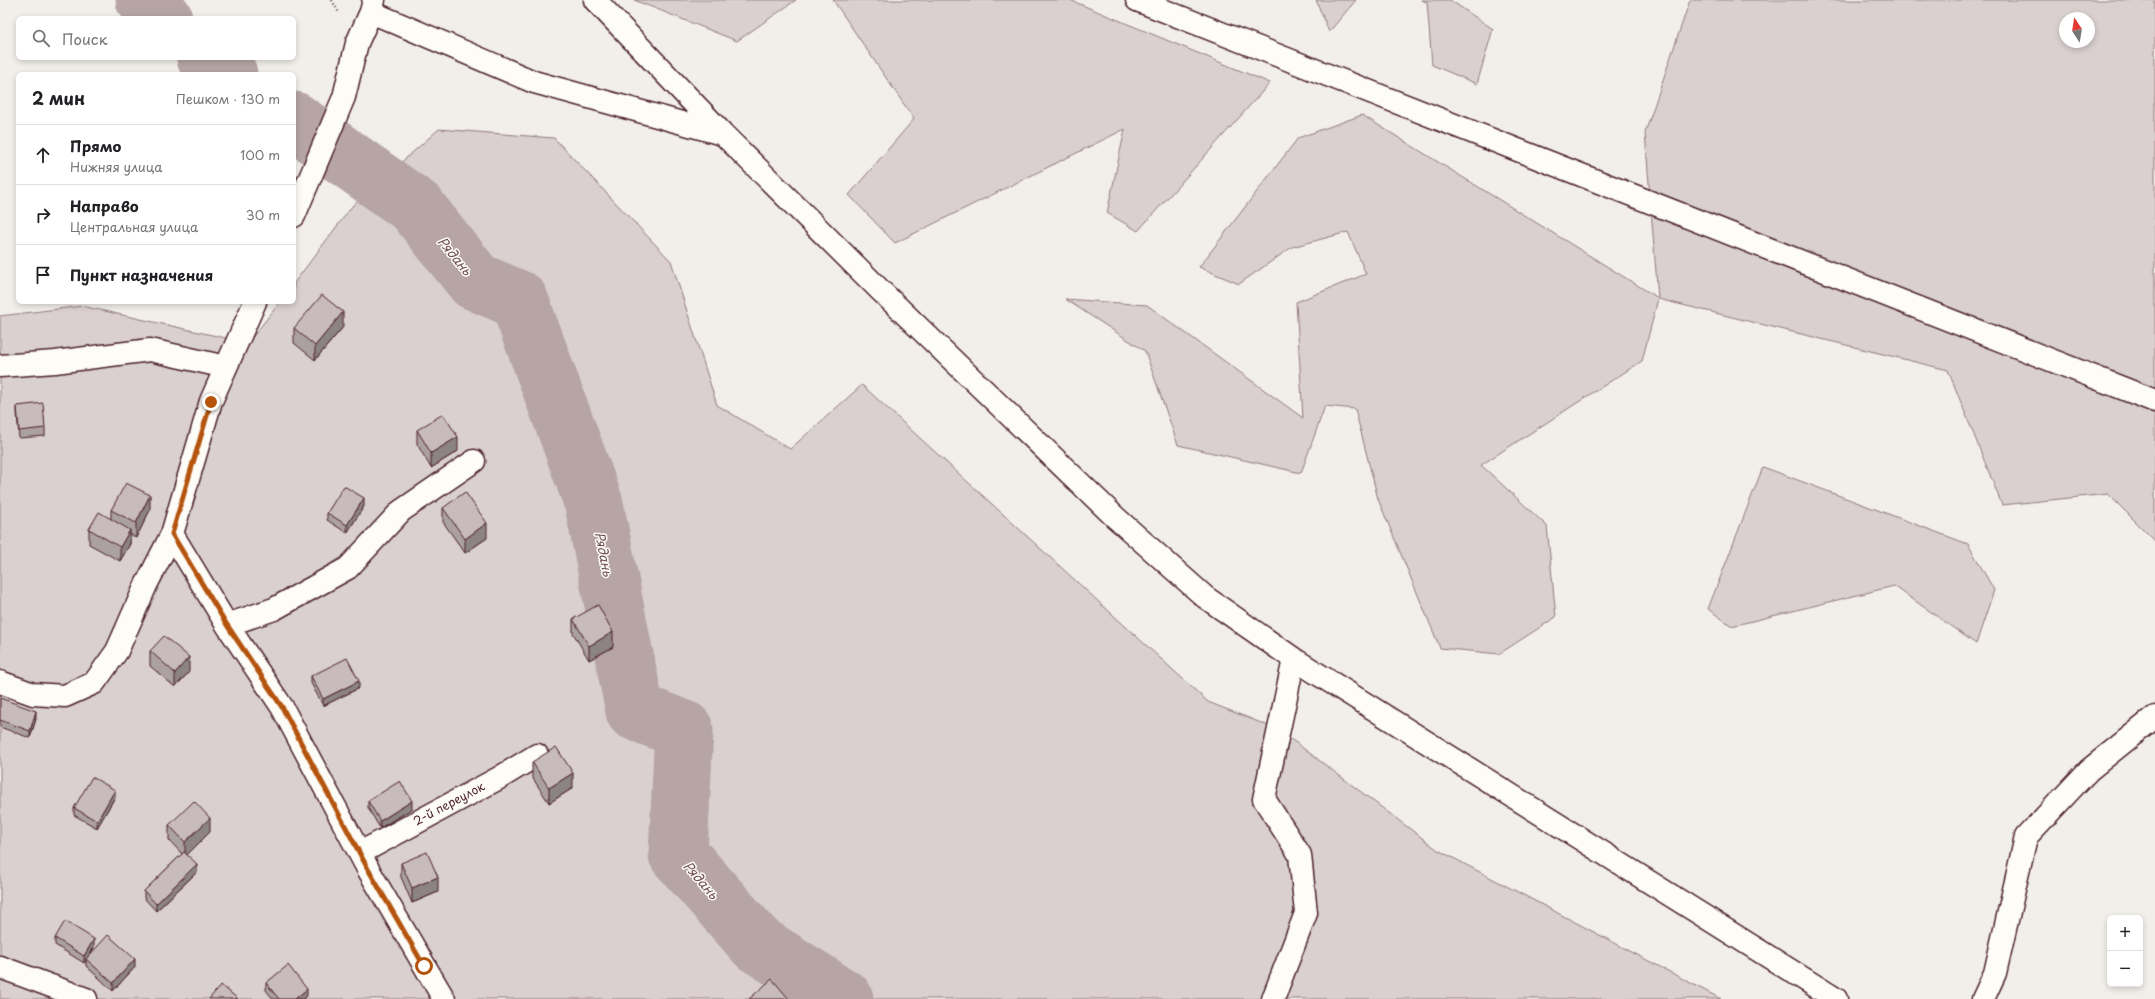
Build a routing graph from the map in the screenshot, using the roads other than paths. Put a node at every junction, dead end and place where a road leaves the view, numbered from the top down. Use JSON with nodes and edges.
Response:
{"nodes":[{"id":1,"x":595,"y":0,"type":"edge"},
{"id":2,"x":1137,"y":0,"type":"edge"},
{"id":3,"x":372,"y":6,"type":"edge"},
{"id":4,"x":723,"y":134,"type":"junction"},
{"id":5,"x":296,"y":212,"type":"edge"},
{"id":6,"x":254,"y":304,"type":"edge"},
{"id":7,"x":0,"y":366,"type":"edge"},
{"id":8,"x":226,"y":367,"type":"junction"},
{"id":9,"x":2155,"y":402,"type":"edge"},
{"id":10,"x":474,"y":462,"type":"dead end"},
{"id":11,"x":172,"y":534,"type":"junction"},
{"id":12,"x":227,"y":625,"type":"junction"},
{"id":13,"x":1294,"y":658,"type":"junction"},
{"id":14,"x":0,"y":682,"type":"edge"},
{"id":15,"x":2155,"y":717,"type":"edge"},
{"id":16,"x":537,"y":755,"type":"dead end"},
{"id":17,"x":360,"y":853,"type":"junction"},
{"id":18,"x":0,"y":967,"type":"edge"},
{"id":19,"x":86,"y":999,"type":"edge"},
{"id":20,"x":444,"y":999,"type":"edge"},
{"id":21,"x":1273,"y":999,"type":"edge"},
{"id":22,"x":1836,"y":999,"type":"edge"},
{"id":23,"x":1983,"y":999,"type":"edge"}],
"edges":[{"from":1,"to":4,"type":"street"},
{"from":2,"to":9,"type":"street"},
{"from":3,"to":4,"type":"street"},
{"from":3,"to":5,"type":"street"},
{"from":4,"to":13,"type":"street"},
{"from":6,"to":8,"type":"street"},
{"from":7,"to":8,"type":"street"},
{"from":8,"to":11,"type":"street"},
{"from":10,"to":12,"type":"street"},
{"from":11,"to":12,"type":"street"},
{"from":11,"to":14,"type":"street"},
{"from":12,"to":17,"type":"street"},
{"from":13,"to":21,"type":"street"},
{"from":13,"to":22,"type":"street"},
{"from":15,"to":23,"type":"street"},
{"from":16,"to":17,"type":"street","name":"2-й переулок"},
{"from":17,"to":20,"type":"street"},
{"from":18,"to":19,"type":"street"}]}
